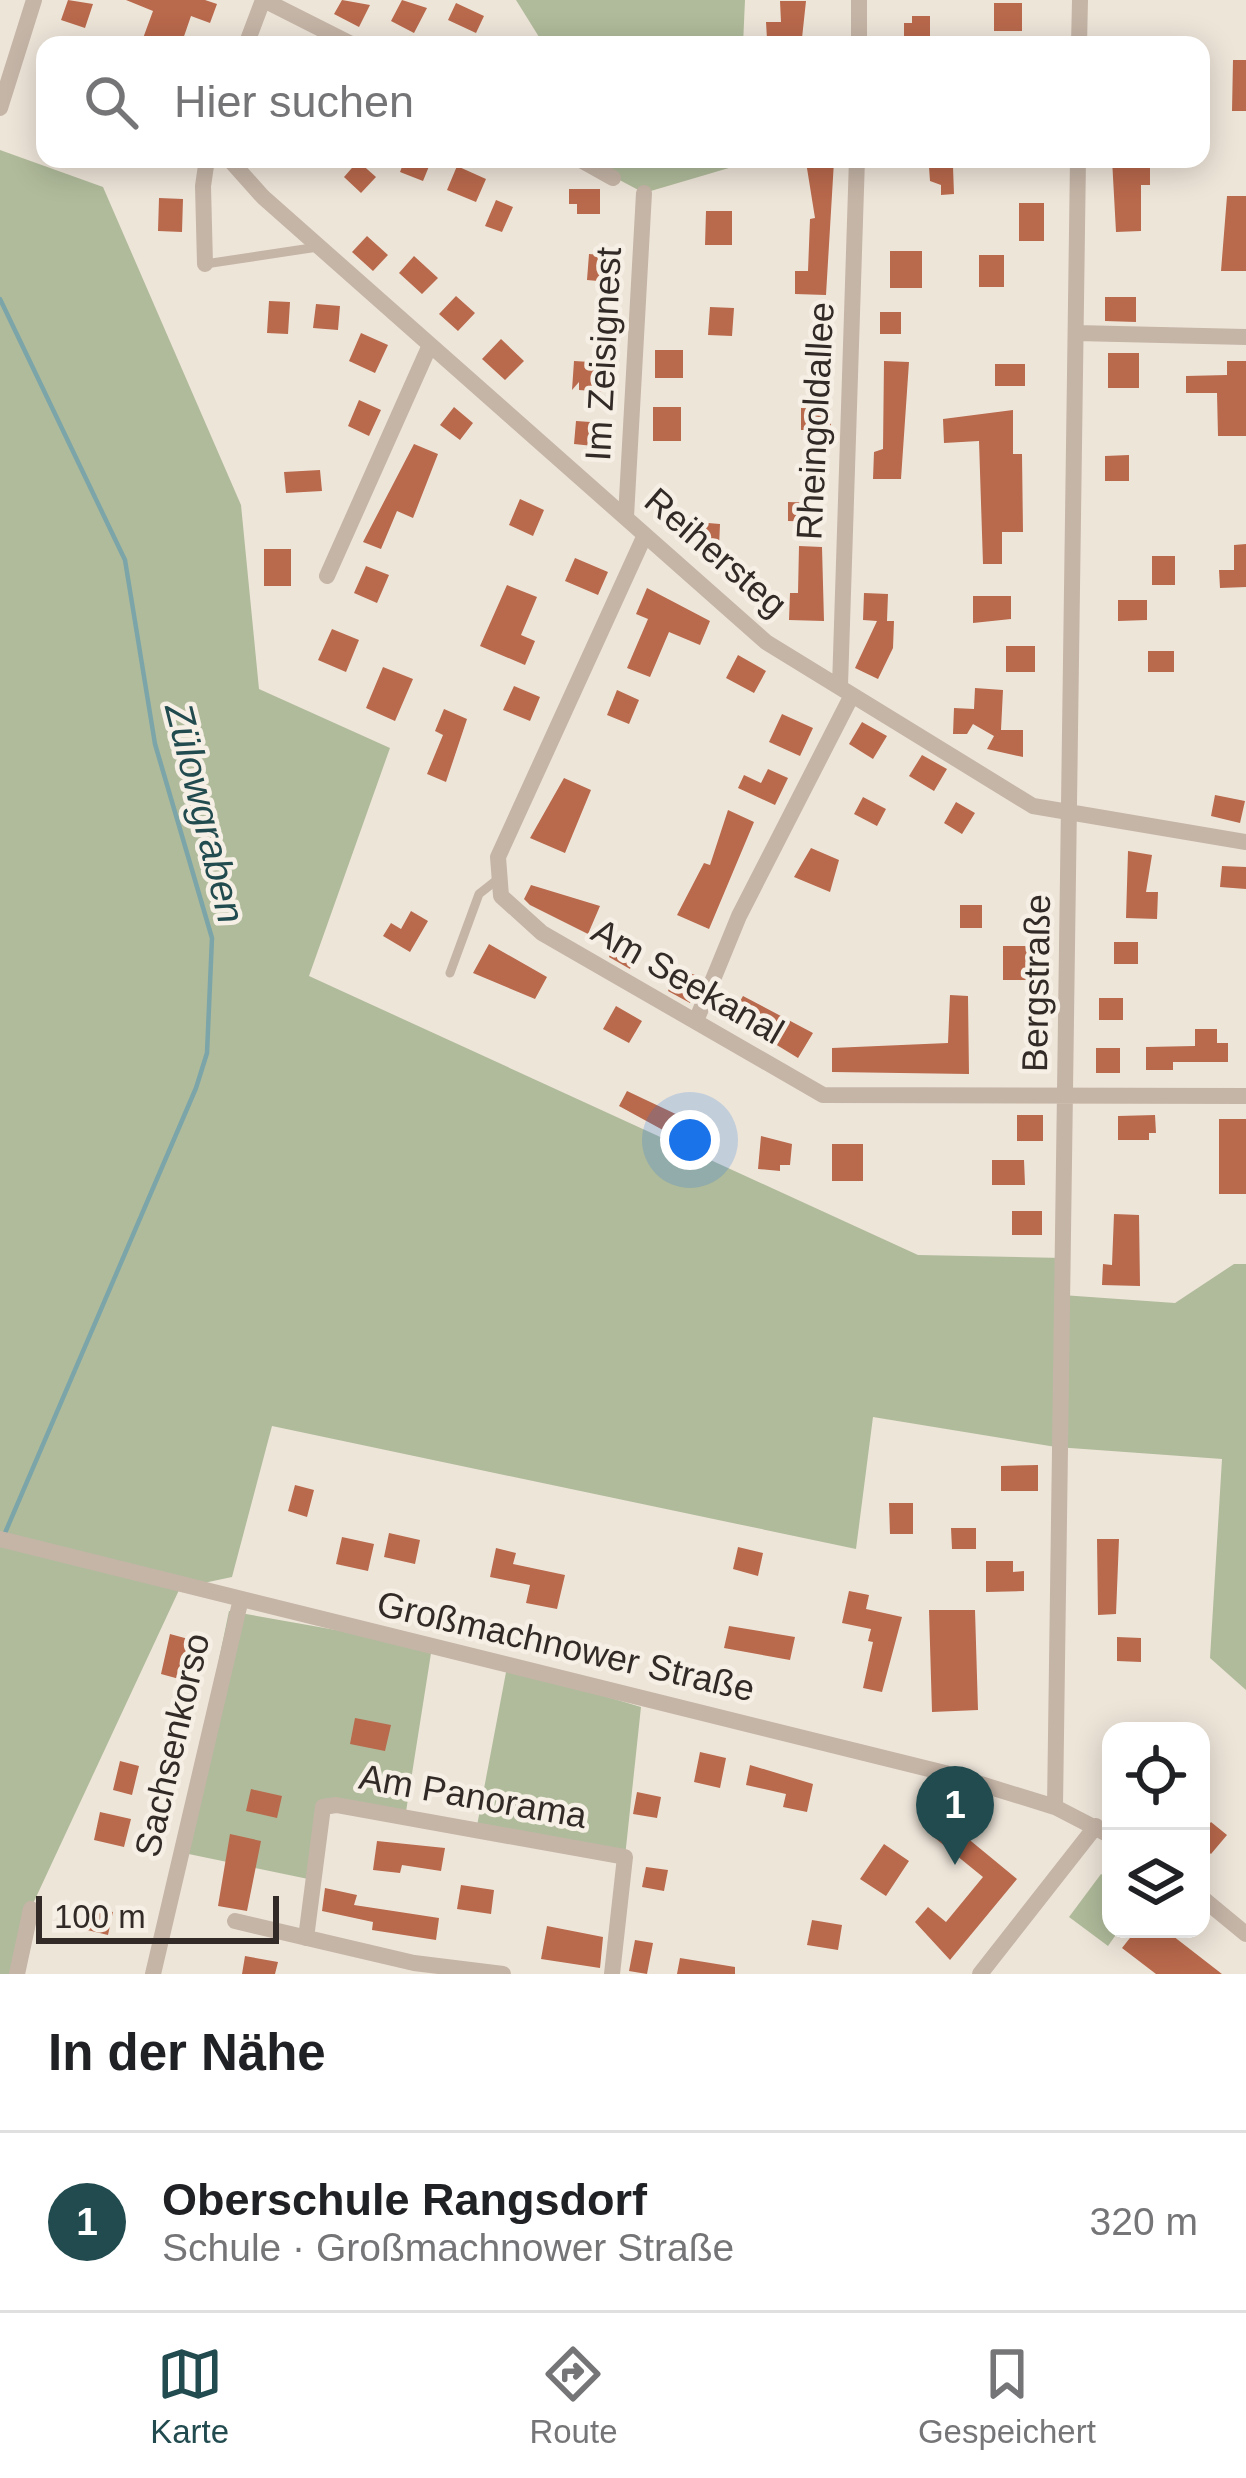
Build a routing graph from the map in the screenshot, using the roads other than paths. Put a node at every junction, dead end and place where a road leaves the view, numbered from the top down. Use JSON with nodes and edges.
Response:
{"nodes":[{"id":1,"x":34,"y":0,"type":"edge"},
{"id":2,"x":263,"y":0,"type":"edge"},
{"id":3,"x":859,"y":0,"type":"edge"},
{"id":4,"x":1080,"y":0,"type":"edge"},
{"id":5,"x":249,"y":36,"type":"edge"},
{"id":6,"x":335,"y":36,"type":"edge"},
{"id":7,"x":859,"y":36,"type":"edge"},
{"id":8,"x":1079,"y":36,"type":"edge"},
{"id":9,"x":0,"y":108,"type":"edge"},
{"id":10,"x":205,"y":168,"type":"edge"},
{"id":11,"x":237,"y":168,"type":"edge"},
{"id":12,"x":595,"y":168,"type":"edge"},
{"id":13,"x":857,"y":168,"type":"edge"},
{"id":14,"x":1078,"y":168,"type":"edge"},
{"id":15,"x":613,"y":178,"type":"dead end"},
{"id":16,"x":644,"y":194,"type":"dead end"},
{"id":17,"x":323,"y":246,"type":"junction"},
{"id":18,"x":205,"y":264,"type":"joint"},
{"id":19,"x":1076,"y":333,"type":"junction"},
{"id":20,"x":1246,"y":337,"type":"edge"},
{"id":21,"x":430,"y":345,"type":"junction"},
{"id":22,"x":626,"y":517,"type":"junction"},
{"id":23,"x":644,"y":537,"type":"junction"},
{"id":24,"x":327,"y":576,"type":"dead end"},
{"id":25,"x":846,"y":691,"type":"junction"},
{"id":26,"x":1070,"y":815,"type":"junction"},
{"id":27,"x":1246,"y":842,"type":"edge"},
{"id":28,"x":498,"y":879,"type":"junction"},
{"id":29,"x":450,"y":973,"type":"dead end"},
{"id":30,"x":697,"y":1022,"type":"junction"},
{"id":31,"x":1067,"y":1094,"type":"junction"},
{"id":32,"x":1246,"y":1096,"type":"edge"},
{"id":33,"x":0,"y":1539,"type":"edge"},
{"id":34,"x":240,"y":1603,"type":"junction"},
{"id":35,"x":1055,"y":1807,"type":"junction"},
{"id":36,"x":1102,"y":1830,"type":"edge"},
{"id":37,"x":1102,"y":1833,"type":"edge"},
{"id":38,"x":1210,"y":1904,"type":"edge"},
{"id":39,"x":31,"y":1909,"type":"dead end"},
{"id":40,"x":235,"y":1921,"type":"dead end"},
{"id":41,"x":1246,"y":1934,"type":"edge"},
{"id":42,"x":306,"y":1938,"type":"junction"},
{"id":43,"x":413,"y":1968,"type":"edge"},
{"id":44,"x":17,"y":1974,"type":"edge"},
{"id":45,"x":153,"y":1974,"type":"edge"},
{"id":46,"x":503,"y":1974,"type":"edge"},
{"id":47,"x":612,"y":1974,"type":"edge"},
{"id":48,"x":980,"y":1974,"type":"edge"}],
"edges":[{"from":1,"to":9,"type":"street"},
{"from":2,"to":5,"type":"street"},
{"from":2,"to":6,"type":"street"},
{"from":3,"to":7,"type":"street"},
{"from":4,"to":8,"type":"street"},
{"from":10,"to":18,"type":"street"},
{"from":11,"to":17,"type":"street","name":"Reihersteg"},
{"from":12,"to":15,"type":"street"},
{"from":13,"to":25,"type":"street","name":"Rheingoldallee"},
{"from":14,"to":19,"type":"street","name":"Bergstraße"},
{"from":16,"to":22,"type":"street","name":"Im Zeisignest"},
{"from":17,"to":18,"type":"lane"},
{"from":17,"to":21,"type":"street","name":"Reihersteg"},
{"from":19,"to":20,"type":"street"},
{"from":19,"to":26,"type":"street","name":"Bergstraße"},
{"from":21,"to":22,"type":"street","name":"Reihersteg"},
{"from":21,"to":24,"type":"street"},
{"from":22,"to":23,"type":"street","name":"Reihersteg"},
{"from":23,"to":25,"type":"street","name":"Reihersteg"},
{"from":23,"to":28,"type":"street"},
{"from":25,"to":26,"type":"street","name":"Reihersteg"},
{"from":25,"to":30,"type":"street"},
{"from":26,"to":27,"type":"street","name":"Reihersteg"},
{"from":26,"to":31,"type":"street","name":"Bergstraße"},
{"from":28,"to":29,"type":"lane"},
{"from":28,"to":30,"type":"street","name":"Am Seekanal"},
{"from":30,"to":31,"type":"street","name":"Am Seekanal"},
{"from":31,"to":32,"type":"street","name":"Am Seekanal"},
{"from":31,"to":35,"type":"street","name":"Bergstraße"},
{"from":33,"to":34,"type":"street","name":"Großmachnower Straße"},
{"from":34,"to":35,"type":"street","name":"Großmachnower Straße"},
{"from":34,"to":45,"type":"street","name":"Sachsenkorso"},
{"from":35,"to":36,"type":"street","name":"Großmachnower Straße"},
{"from":37,"to":48,"type":"street"},
{"from":38,"to":41,"type":"street"},
{"from":39,"to":44,"type":"street"},
{"from":40,"to":42,"type":"street"},
{"from":42,"to":43,"type":"street"},
{"from":42,"to":47,"type":"street","name":"Am Panorama"},
{"from":43,"to":46,"type":"street"}]}
